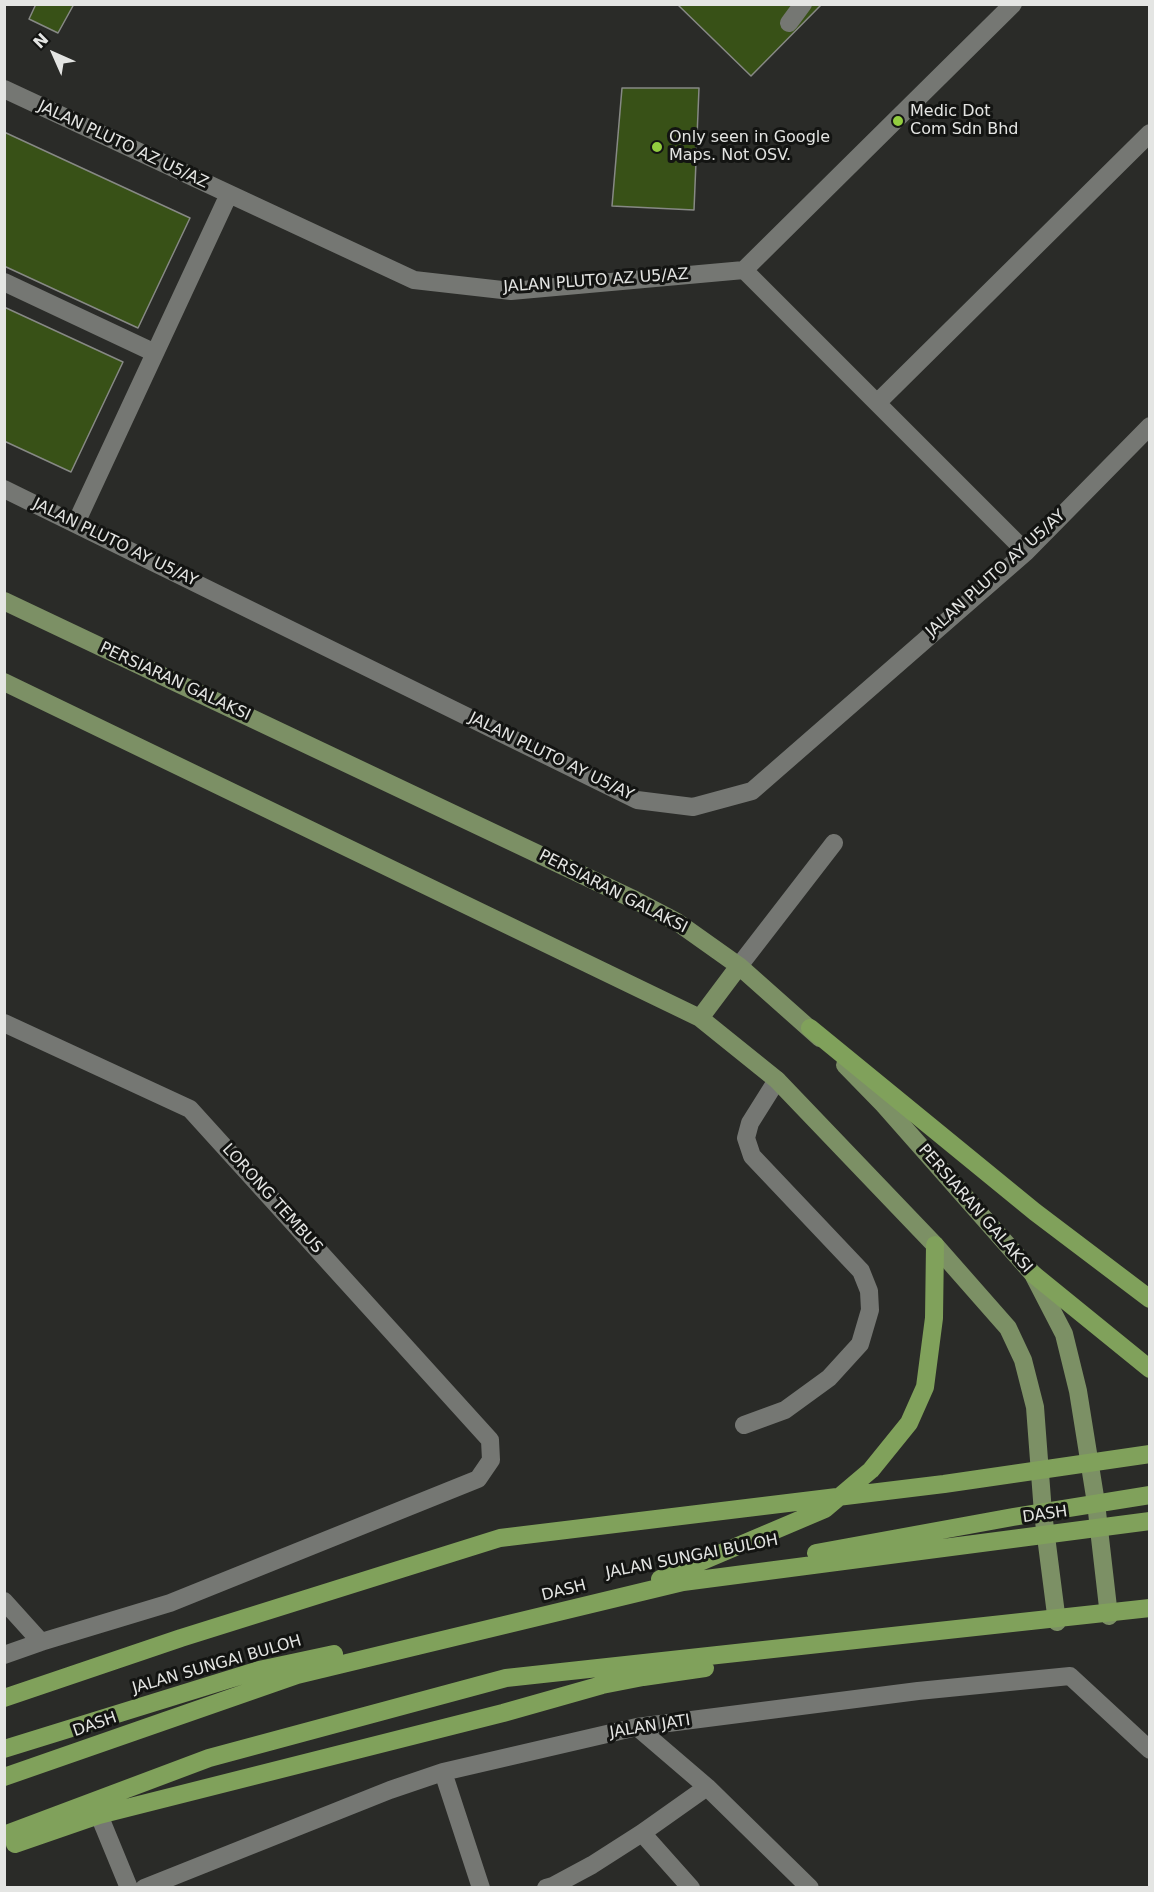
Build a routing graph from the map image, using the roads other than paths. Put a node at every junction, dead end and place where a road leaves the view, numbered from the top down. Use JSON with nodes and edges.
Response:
{"nodes":[{"id":1,"x":803,"y":4,"type":"edge"},
{"id":2,"x":1012,"y":4,"type":"edge"},
{"id":3,"x":789,"y":23,"type":"dead end"},
{"id":4,"x":4,"y":90,"type":"edge"},
{"id":5,"x":1149,"y":133,"type":"edge"},
{"id":6,"x":229,"y":194,"type":"junction"},
{"id":7,"x":744,"y":270,"type":"junction"},
{"id":8,"x":4,"y":282,"type":"edge"},
{"id":9,"x":155,"y":353,"type":"junction"},
{"id":10,"x":877,"y":403,"type":"junction"},
{"id":11,"x":1149,"y":426,"type":"edge"},
{"id":12,"x":4,"y":489,"type":"edge"},
{"id":13,"x":76,"y":523,"type":"junction"},
{"id":14,"x":1026,"y":552,"type":"junction"},
{"id":15,"x":4,"y":601,"type":"edge"},
{"id":16,"x":4,"y":682,"type":"edge"},
{"id":17,"x":834,"y":843,"type":"dead end"},
{"id":18,"x":739,"y":966,"type":"junction"},
{"id":19,"x":700,"y":1018,"type":"junction"},
{"id":20,"x":4,"y":1023,"type":"edge"},
{"id":21,"x":810,"y":1028,"type":"junction"},
{"id":22,"x":777,"y":1080,"type":"junction"},
{"id":23,"x":935,"y":1245,"type":"junction"},
{"id":24,"x":1033,"y":1274,"type":"junction"},
{"id":25,"x":1149,"y":1299,"type":"edge"},
{"id":26,"x":1149,"y":1369,"type":"edge"},
{"id":27,"x":744,"y":1425,"type":"dead end"},
{"id":28,"x":1149,"y":1454,"type":"edge"},
{"id":29,"x":1149,"y":1495,"type":"edge"},
{"id":30,"x":1096,"y":1503,"type":"junction"},
{"id":31,"x":1043,"y":1513,"type":"junction"},
{"id":32,"x":1149,"y":1521,"type":"edge"},
{"id":33,"x":651,"y":1584,"type":"junction"},
{"id":34,"x":4,"y":1600,"type":"edge"},
{"id":35,"x":1149,"y":1609,"type":"edge"},
{"id":36,"x":1108,"y":1616,"type":"junction"},
{"id":37,"x":1057,"y":1622,"type":"junction"},
{"id":38,"x":41,"y":1642,"type":"junction"},
{"id":39,"x":4,"y":1655,"type":"edge"},
{"id":40,"x":4,"y":1698,"type":"edge"},
{"id":41,"x":637,"y":1727,"type":"junction"},
{"id":42,"x":4,"y":1749,"type":"edge"},
{"id":43,"x":1149,"y":1750,"type":"edge"},
{"id":44,"x":443,"y":1772,"type":"junction"},
{"id":45,"x":4,"y":1778,"type":"edge"},
{"id":46,"x":707,"y":1787,"type":"junction"},
{"id":47,"x":99,"y":1815,"type":"junction"},
{"id":48,"x":642,"y":1833,"type":"junction"},
{"id":49,"x":4,"y":1835,"type":"edge"},
{"id":50,"x":4,"y":1848,"type":"edge"},
{"id":51,"x":129,"y":1887,"type":"edge"},
{"id":52,"x":144,"y":1887,"type":"edge"},
{"id":53,"x":482,"y":1887,"type":"edge"},
{"id":54,"x":546,"y":1887,"type":"edge"},
{"id":55,"x":691,"y":1887,"type":"edge"},
{"id":56,"x":810,"y":1887,"type":"edge"}],
"edges":[{"from":1,"to":3,"type":"street"},
{"from":2,"to":7,"type":"street"},
{"from":4,"to":6,"type":"street","name":"JALAN PLUTO AZ U5/AZ"},
{"from":5,"to":10,"type":"street"},
{"from":6,"to":7,"type":"street","name":"JALAN PLUTO AZ U5/AZ"},
{"from":6,"to":9,"type":"street"},
{"from":7,"to":10,"type":"street"},
{"from":8,"to":9,"type":"street"},
{"from":9,"to":13,"type":"street"},
{"from":10,"to":14,"type":"street"},
{"from":11,"to":14,"type":"street","name":"JALAN PLUTO AY U5/AY"},
{"from":12,"to":13,"type":"street","name":"JALAN PLUTO AY U5/AY"},
{"from":13,"to":14,"type":"street","name":"JALAN PLUTO AY U5/AY"},
{"from":15,"to":18,"type":"main road","name":"PERSIARAN GALAKSI"},
{"from":16,"to":19,"type":"main road"},
{"from":17,"to":18,"type":"street"},
{"from":18,"to":19,"type":"main road"},
{"from":18,"to":21,"type":"main road","name":"PERSIARAN GALAKSI"},
{"from":19,"to":22,"type":"main road"},
{"from":20,"to":38,"type":"street","name":"LORONG TEMBUS"},
{"from":21,"to":24,"type":"main road","name":"PERSIARAN GALAKSI"},
{"from":21,"to":25,"type":"highway"},
{"from":22,"to":23,"type":"main road"},
{"from":22,"to":27,"type":"street"},
{"from":23,"to":31,"type":"main road"},
{"from":23,"to":33,"type":"highway"},
{"from":24,"to":26,"type":"highway"},
{"from":24,"to":30,"type":"main road","name":"PERSIARAN GALAKSI"},
{"from":28,"to":40,"type":"highway"},
{"from":29,"to":30,"type":"highway","name":"JALAN SUNGAI BULOH"},
{"from":30,"to":31,"type":"highway","name":"JALAN SUNGAI BULOH"},
{"from":30,"to":36,"type":"main road","name":"PERSIARAN GALAKSI"},
{"from":31,"to":33,"type":"highway","name":"JALAN SUNGAI BULOH"},
{"from":31,"to":37,"type":"main road"},
{"from":32,"to":45,"type":"highway","name":"DASH"},
{"from":33,"to":42,"type":"highway","name":"JALAN SUNGAI BULOH"},
{"from":34,"to":38,"type":"street"},
{"from":35,"to":36,"type":"highway"},
{"from":35,"to":49,"type":"highway"},
{"from":36,"to":37,"type":"highway"},
{"from":37,"to":47,"type":"highway"},
{"from":38,"to":39,"type":"street"},
{"from":41,"to":43,"type":"street","name":"JALAN JATI"},
{"from":41,"to":44,"type":"street","name":"JALAN JATI"},
{"from":41,"to":46,"type":"street"},
{"from":44,"to":52,"type":"street","name":"JALAN JATI"},
{"from":44,"to":53,"type":"street"},
{"from":46,"to":48,"type":"street"},
{"from":46,"to":56,"type":"street"},
{"from":47,"to":50,"type":"highway"},
{"from":47,"to":51,"type":"street"},
{"from":48,"to":54,"type":"street"},
{"from":48,"to":55,"type":"street"}]}
